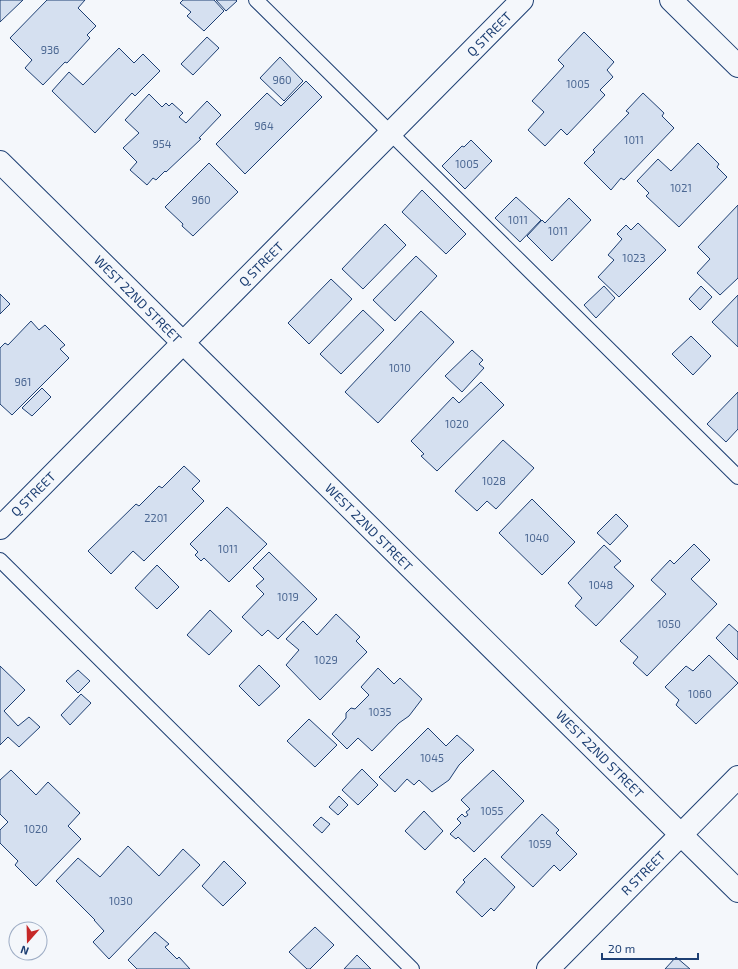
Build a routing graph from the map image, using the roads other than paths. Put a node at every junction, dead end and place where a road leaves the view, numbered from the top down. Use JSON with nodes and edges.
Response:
{"nodes":[{"id":1,"x":256,"y":0,"type":"edge"},
{"id":2,"x":522,"y":0,"type":"edge"},
{"id":3,"x":671,"y":0,"type":"edge"},
{"id":4,"x":738,"y":66,"type":"edge"},
{"id":5,"x":390,"y":133,"type":"junction"},
{"id":6,"x":0,"y":162,"type":"edge"},
{"id":7,"x":183,"y":343,"type":"junction"},
{"id":8,"x":738,"y":477,"type":"edge"},
{"id":9,"x":0,"y":528,"type":"edge"},
{"id":10,"x":0,"y":560,"type":"edge"},
{"id":11,"x":738,"y":776,"type":"edge"},
{"id":12,"x":681,"y":835,"type":"junction"},
{"id":13,"x":738,"y":891,"type":"edge"},
{"id":14,"x":412,"y":969,"type":"edge"},
{"id":15,"x":548,"y":969,"type":"edge"}],
"edges":[{"from":1,"to":5,"type":"lane"},
{"from":2,"to":5,"type":"street","name":"Q STREET"},
{"from":3,"to":4,"type":"street"},
{"from":5,"to":7,"type":"street","name":"Q STREET"},
{"from":5,"to":8,"type":"lane"},
{"from":6,"to":7,"type":"street","name":"WEST 22ND STREET"},
{"from":7,"to":9,"type":"street","name":"Q STREET"},
{"from":7,"to":12,"type":"street","name":"WEST 22ND STREET"},
{"from":10,"to":14,"type":"lane"},
{"from":11,"to":12,"type":"street","name":"R STREET"},
{"from":12,"to":13,"type":"street","name":"WEST 22ND STREET"},
{"from":12,"to":15,"type":"street","name":"R STREET"}]}
